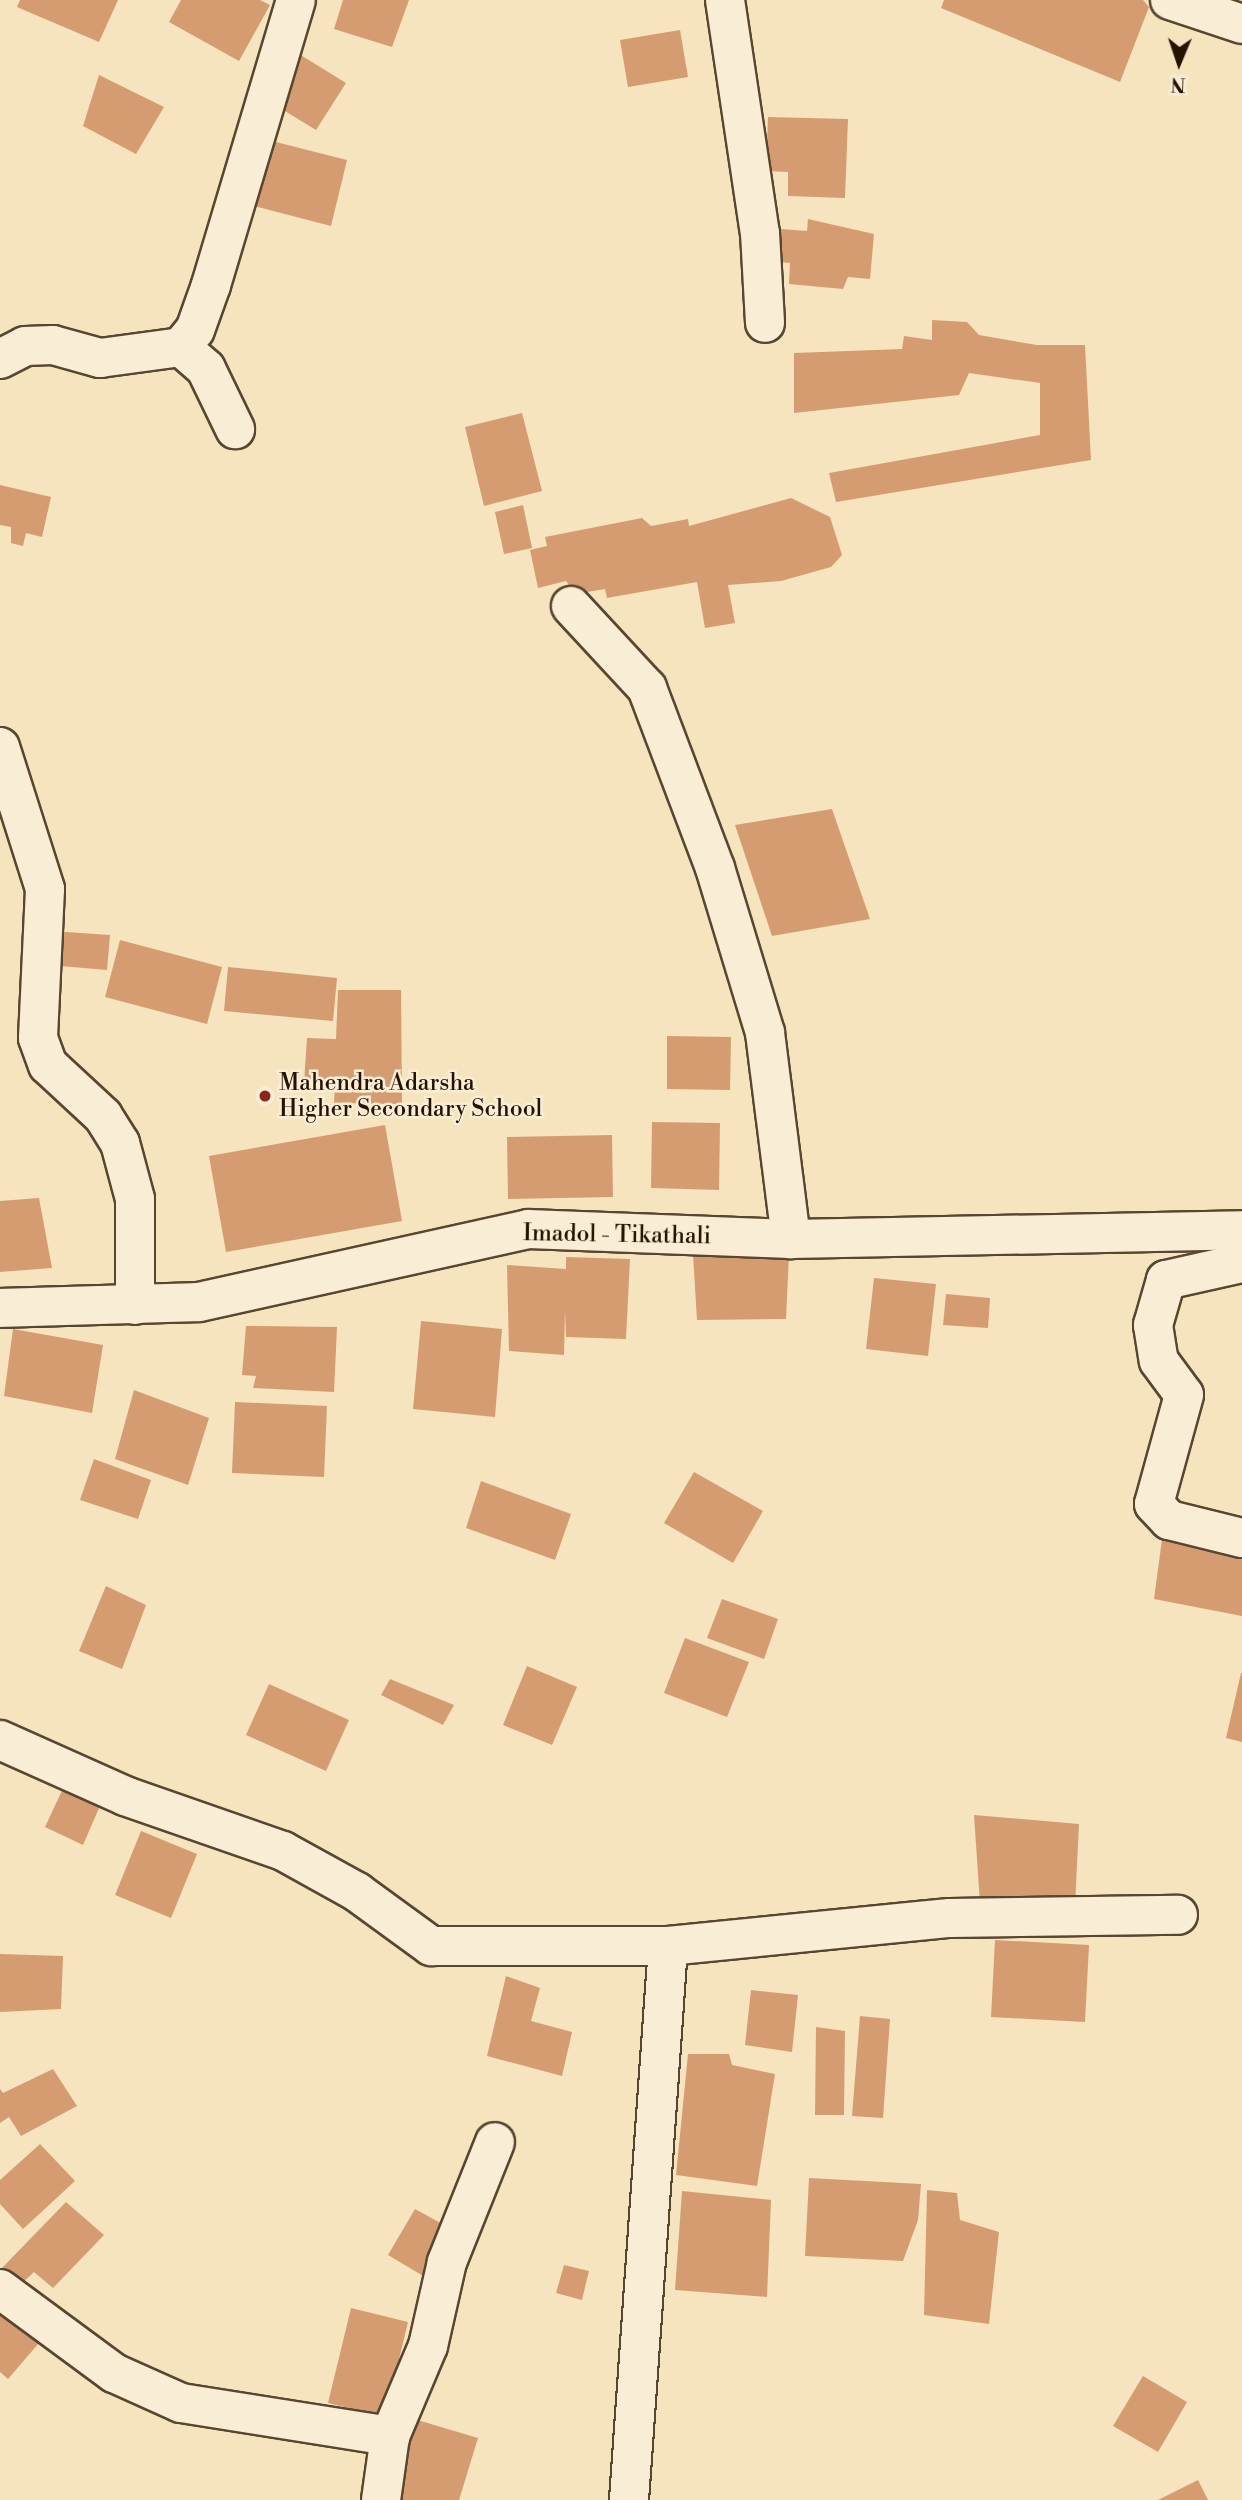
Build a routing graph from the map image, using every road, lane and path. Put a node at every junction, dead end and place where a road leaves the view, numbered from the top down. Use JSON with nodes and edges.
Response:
{"nodes":[{"id":1,"x":296,"y":0,"type":"edge"},
{"id":2,"x":725,"y":0,"type":"edge"},
{"id":3,"x":1170,"y":0,"type":"edge"},
{"id":4,"x":1242,"y":24,"type":"edge"},
{"id":5,"x":765,"y":323,"type":"dead end"},
{"id":6,"x":181,"y":347,"type":"junction"},
{"id":7,"x":0,"y":359,"type":"edge"},
{"id":8,"x":234,"y":429,"type":"dead end"},
{"id":9,"x":571,"y":606,"type":"dead end"},
{"id":10,"x":0,"y":747,"type":"edge"},
{"id":11,"x":1242,"y":1230,"type":"edge"},
{"id":12,"x":791,"y":1239,"type":"junction"},
{"id":13,"x":1242,"y":1262,"type":"edge"},
{"id":14,"x":135,"y":1305,"type":"junction"},
{"id":15,"x":0,"y":1308,"type":"edge"},
{"id":16,"x":1242,"y":1538,"type":"edge"},
{"id":17,"x":0,"y":1740,"type":"edge"},
{"id":18,"x":1178,"y":1915,"type":"dead end"},
{"id":19,"x":668,"y":1946,"type":"junction"},
{"id":20,"x":495,"y":2142,"type":"dead end"},
{"id":21,"x":0,"y":2289,"type":"edge"},
{"id":22,"x":390,"y":2436,"type":"junction"},
{"id":23,"x":381,"y":2500,"type":"edge"},
{"id":24,"x":629,"y":2500,"type":"edge"}],
"edges":[{"from":1,"to":6,"type":"street"},
{"from":2,"to":5,"type":"street"},
{"from":3,"to":4,"type":"street"},
{"from":6,"to":7,"type":"street"},
{"from":6,"to":8,"type":"street"},
{"from":9,"to":12,"type":"street"},
{"from":10,"to":14,"type":"street"},
{"from":11,"to":12,"type":"street","name":"Imadol - Tikathali"},
{"from":12,"to":14,"type":"street","name":"Imadol - Tikathali"},
{"from":13,"to":16,"type":"street"},
{"from":14,"to":15,"type":"street","name":"Imadol - Tikathali"},
{"from":17,"to":19,"type":"street"},
{"from":18,"to":19,"type":"street"},
{"from":19,"to":24,"type":"street"},
{"from":20,"to":22,"type":"street"},
{"from":21,"to":22,"type":"street"},
{"from":22,"to":23,"type":"street"}]}
